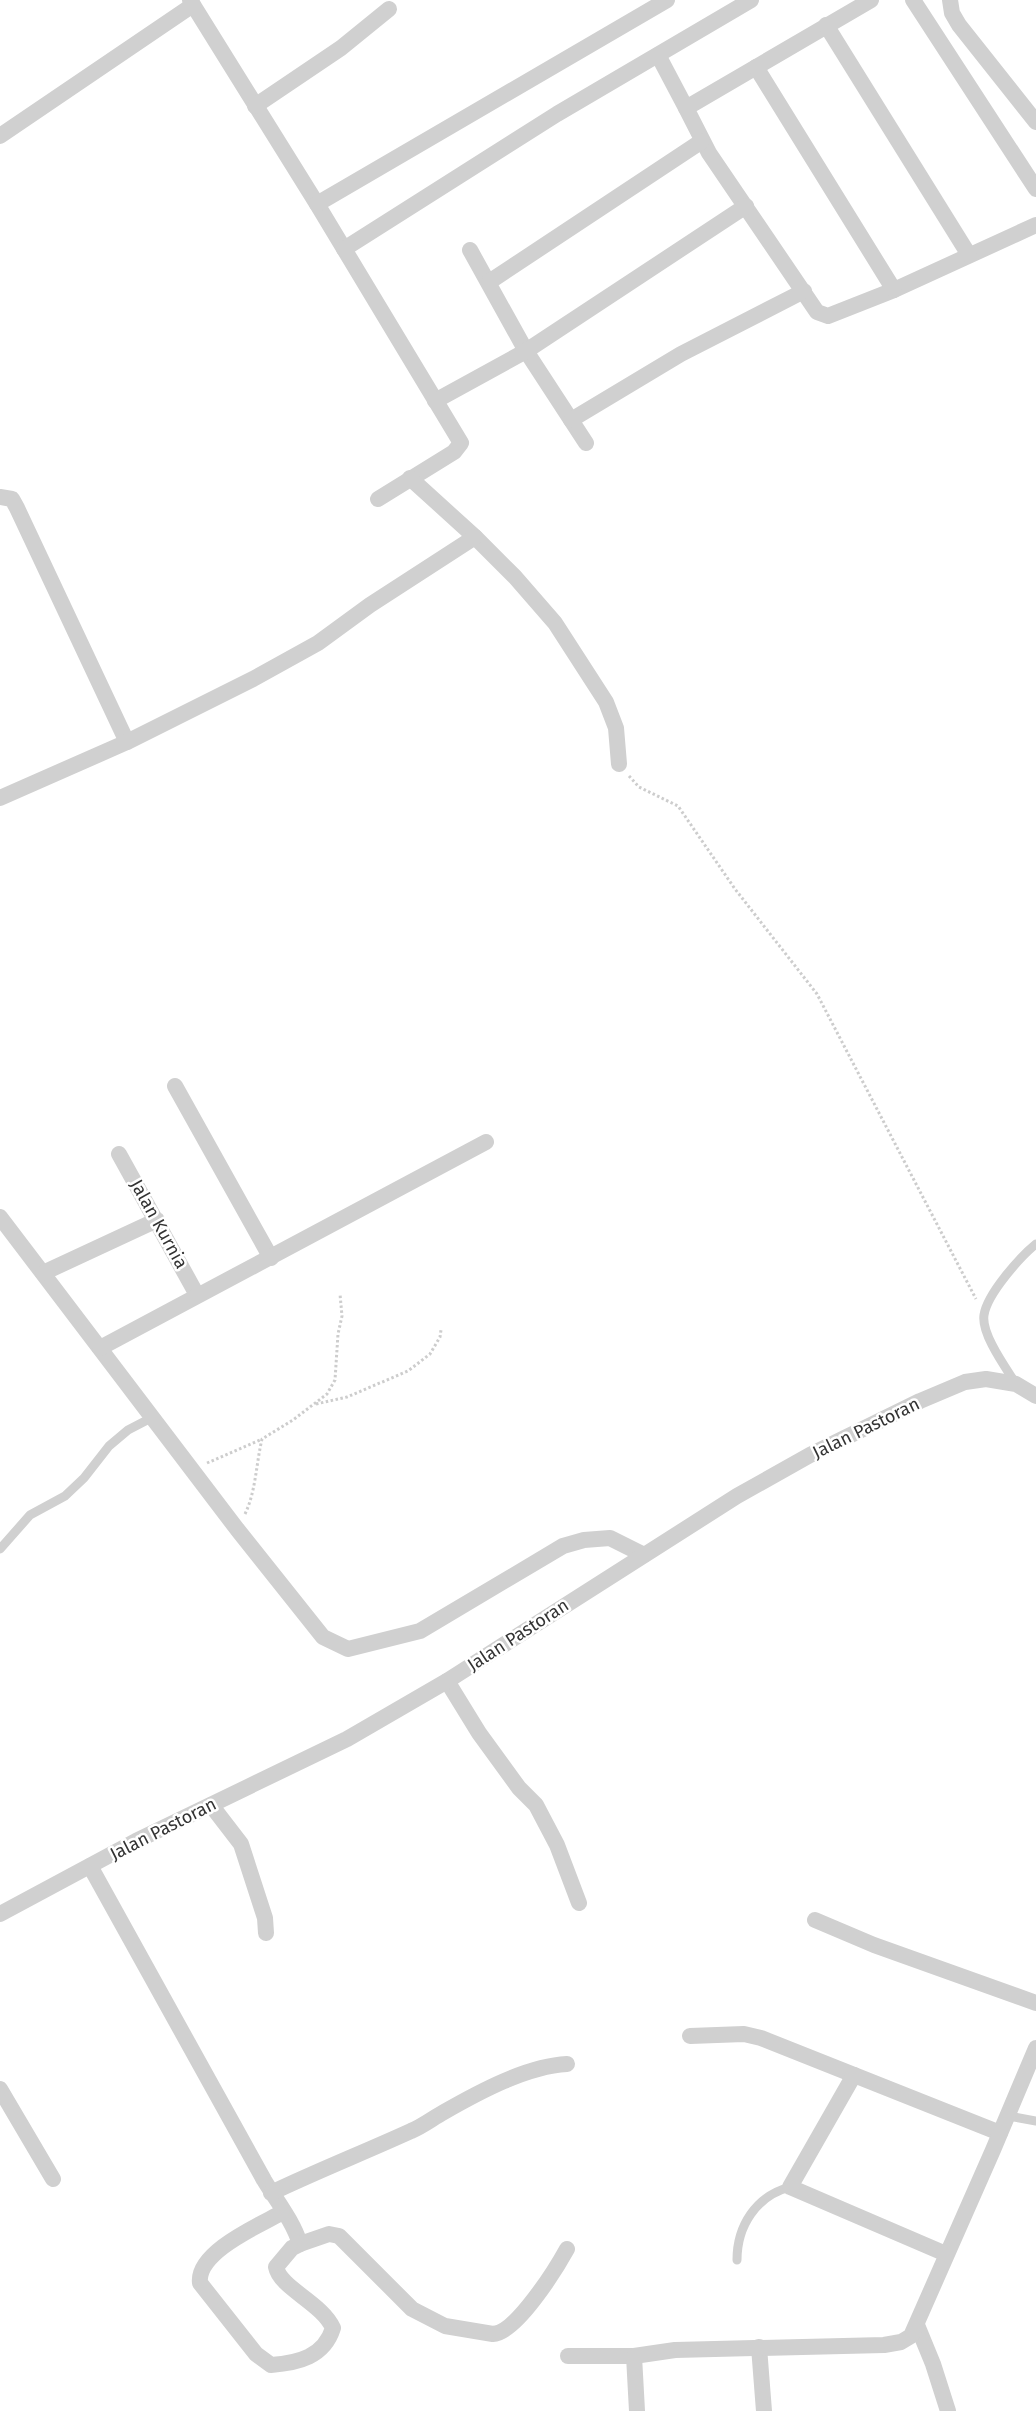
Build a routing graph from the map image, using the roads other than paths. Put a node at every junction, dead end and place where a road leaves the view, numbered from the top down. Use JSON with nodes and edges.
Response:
{"nodes":[{"id":1,"x":668,"y":0,"type":"edge"},
{"id":2,"x":751,"y":0,"type":"edge"},
{"id":3,"x":871,"y":0,"type":"edge"},
{"id":4,"x":913,"y":0,"type":"edge"},
{"id":5,"x":950,"y":0,"type":"edge"},
{"id":6,"x":191,"y":2,"type":"edge"},
{"id":7,"x":389,"y":9,"type":"dead end"},
{"id":8,"x":826,"y":25,"type":"junction"},
{"id":9,"x":658,"y":55,"type":"junction"},
{"id":10,"x":756,"y":67,"type":"junction"},
{"id":11,"x":255,"y":106,"type":"junction"},
{"id":12,"x":686,"y":108,"type":"junction"},
{"id":13,"x":1036,"y":122,"type":"edge"},
{"id":14,"x":0,"y":136,"type":"edge"},
{"id":15,"x":702,"y":141,"type":"junction"},
{"id":16,"x":1036,"y":189,"type":"edge"},
{"id":17,"x":318,"y":204,"type":"junction"},
{"id":18,"x":746,"y":206,"type":"junction"},
{"id":19,"x":1036,"y":225,"type":"edge"},
{"id":20,"x":344,"y":249,"type":"junction"},
{"id":21,"x":470,"y":250,"type":"dead end"},
{"id":22,"x":969,"y":256,"type":"junction"},
{"id":23,"x":489,"y":282,"type":"junction"},
{"id":24,"x":894,"y":290,"type":"junction"},
{"id":25,"x":804,"y":291,"type":"junction"},
{"id":26,"x":526,"y":350,"type":"junction"},
{"id":27,"x":435,"y":401,"type":"junction"},
{"id":28,"x":571,"y":420,"type":"junction"},
{"id":29,"x":586,"y":443,"type":"dead end"},
{"id":30,"x":410,"y":478,"type":"junction"},
{"id":31,"x":0,"y":497,"type":"edge"},
{"id":32,"x":378,"y":499,"type":"dead end"},
{"id":33,"x":475,"y":537,"type":"junction"},
{"id":34,"x":127,"y":742,"type":"junction"},
{"id":35,"x":619,"y":764,"type":"road end"},
{"id":36,"x":0,"y":798,"type":"edge"},
{"id":37,"x":174,"y":1086,"type":"dead end"},
{"id":38,"x":486,"y":1142,"type":"dead end"},
{"id":39,"x":119,"y":1154,"type":"dead end"},
{"id":40,"x":0,"y":1217,"type":"edge"},
{"id":41,"x":157,"y":1220,"type":"junction"},
{"id":42,"x":1036,"y":1244,"type":"edge"},
{"id":43,"x":271,"y":1258,"type":"junction"},
{"id":44,"x":43,"y":1274,"type":"junction"},
{"id":45,"x":197,"y":1295,"type":"junction"},
{"id":46,"x":100,"y":1348,"type":"junction"},
{"id":47,"x":1016,"y":1384,"type":"junction"},
{"id":48,"x":1036,"y":1396,"type":"edge"},
{"id":49,"x":152,"y":1417,"type":"junction"},
{"id":50,"x":0,"y":1549,"type":"edge"},
{"id":51,"x":644,"y":1555,"type":"junction"},
{"id":52,"x":447,"y":1681,"type":"junction"},
{"id":53,"x":211,"y":1805,"type":"junction"},
{"id":54,"x":90,"y":1866,"type":"junction"},
{"id":55,"x":579,"y":1903,"type":"dead end"},
{"id":56,"x":0,"y":1914,"type":"edge"},
{"id":57,"x":815,"y":1920,"type":"dead end"},
{"id":58,"x":266,"y":1934,"type":"dead end"},
{"id":59,"x":1036,"y":2003,"type":"edge"},
{"id":60,"x":690,"y":2036,"type":"dead end"},
{"id":61,"x":1036,"y":2048,"type":"edge"},
{"id":62,"x":567,"y":2064,"type":"dead end"},
{"id":63,"x":854,"y":2075,"type":"junction"},
{"id":64,"x":0,"y":2089,"type":"edge"},
{"id":65,"x":1008,"y":2116,"type":"junction"},
{"id":66,"x":1036,"y":2121,"type":"edge"},
{"id":67,"x":1000,"y":2133,"type":"junction"},
{"id":68,"x":54,"y":2179,"type":"dead end"},
{"id":69,"x":790,"y":2187,"type":"junction"},
{"id":70,"x":271,"y":2192,"type":"junction"},
{"id":71,"x":283,"y":2212,"type":"junction"},
{"id":72,"x":300,"y":2244,"type":"junction"},
{"id":73,"x":567,"y":2249,"type":"dead end"},
{"id":74,"x":946,"y":2254,"type":"junction"},
{"id":75,"x":737,"y":2260,"type":"dead end"},
{"id":76,"x":917,"y":2325,"type":"junction"},
{"id":77,"x":760,"y":2347,"type":"junction"},
{"id":78,"x":568,"y":2356,"type":"dead end"},
{"id":79,"x":634,"y":2356,"type":"junction"},
{"id":80,"x":637,"y":2411,"type":"edge"},
{"id":81,"x":764,"y":2411,"type":"edge"},
{"id":82,"x":948,"y":2411,"type":"edge"}],
"edges":[{"from":1,"to":17,"type":"street"},
{"from":2,"to":9,"type":"street"},
{"from":3,"to":8,"type":"street"},
{"from":4,"to":16,"type":"street"},
{"from":5,"to":13,"type":"street"},
{"from":6,"to":11,"type":"street"},
{"from":6,"to":14,"type":"street"},
{"from":7,"to":11,"type":"street"},
{"from":8,"to":10,"type":"street"},
{"from":8,"to":22,"type":"street"},
{"from":9,"to":12,"type":"street"},
{"from":9,"to":20,"type":"street"},
{"from":10,"to":12,"type":"street"},
{"from":10,"to":24,"type":"street"},
{"from":11,"to":17,"type":"street"},
{"from":12,"to":15,"type":"street"},
{"from":15,"to":18,"type":"street"},
{"from":15,"to":23,"type":"street"},
{"from":17,"to":20,"type":"street"},
{"from":18,"to":25,"type":"street"},
{"from":18,"to":26,"type":"street"},
{"from":19,"to":22,"type":"street"},
{"from":20,"to":27,"type":"street"},
{"from":21,"to":23,"type":"street"},
{"from":22,"to":24,"type":"street"},
{"from":23,"to":26,"type":"street"},
{"from":24,"to":25,"type":"street"},
{"from":25,"to":28,"type":"street"},
{"from":26,"to":27,"type":"street"},
{"from":26,"to":28,"type":"street"},
{"from":27,"to":30,"type":"street"},
{"from":28,"to":29,"type":"street"},
{"from":30,"to":32,"type":"street"},
{"from":30,"to":33,"type":"street"},
{"from":31,"to":34,"type":"street"},
{"from":33,"to":34,"type":"street"},
{"from":33,"to":35,"type":"street"},
{"from":34,"to":36,"type":"street"},
{"from":37,"to":43,"type":"street"},
{"from":38,"to":43,"type":"street"},
{"from":39,"to":41,"type":"street","name":"Jalan Kurnia"},
{"from":40,"to":44,"type":"street"},
{"from":41,"to":44,"type":"street"},
{"from":41,"to":45,"type":"street","name":"Jalan Kurnia"},
{"from":42,"to":47,"type":"lane"},
{"from":43,"to":45,"type":"street"},
{"from":44,"to":46,"type":"street"},
{"from":45,"to":46,"type":"street"},
{"from":46,"to":49,"type":"street"},
{"from":47,"to":48,"type":"street","name":"Jalan Pastoran"},
{"from":47,"to":51,"type":"street","name":"Jalan Pastoran"},
{"from":49,"to":50,"type":"lane"},
{"from":49,"to":51,"type":"street"},
{"from":51,"to":52,"type":"street","name":"Jalan Pastoran"},
{"from":52,"to":53,"type":"street","name":"Jalan Pastoran"},
{"from":52,"to":55,"type":"street"},
{"from":53,"to":54,"type":"street","name":"Jalan Pastoran"},
{"from":53,"to":58,"type":"street"},
{"from":54,"to":56,"type":"street","name":"Jalan Pastoran"},
{"from":54,"to":70,"type":"street"},
{"from":57,"to":59,"type":"street"},
{"from":60,"to":63,"type":"street"},
{"from":61,"to":65,"type":"street"},
{"from":62,"to":70,"type":"street"},
{"from":63,"to":67,"type":"street"},
{"from":63,"to":69,"type":"street"},
{"from":64,"to":68,"type":"street"},
{"from":65,"to":66,"type":"lane"},
{"from":65,"to":67,"type":"street"},
{"from":67,"to":74,"type":"street"},
{"from":69,"to":74,"type":"street"},
{"from":69,"to":75,"type":"lane"},
{"from":70,"to":71,"type":"street"},
{"from":71,"to":72,"type":"street"},
{"from":71,"to":72,"type":"street"},
{"from":72,"to":73,"type":"street"},
{"from":74,"to":76,"type":"street"},
{"from":76,"to":77,"type":"street"},
{"from":76,"to":82,"type":"street"},
{"from":77,"to":79,"type":"street"},
{"from":77,"to":81,"type":"street"},
{"from":78,"to":79,"type":"street"},
{"from":79,"to":80,"type":"street"}]}
